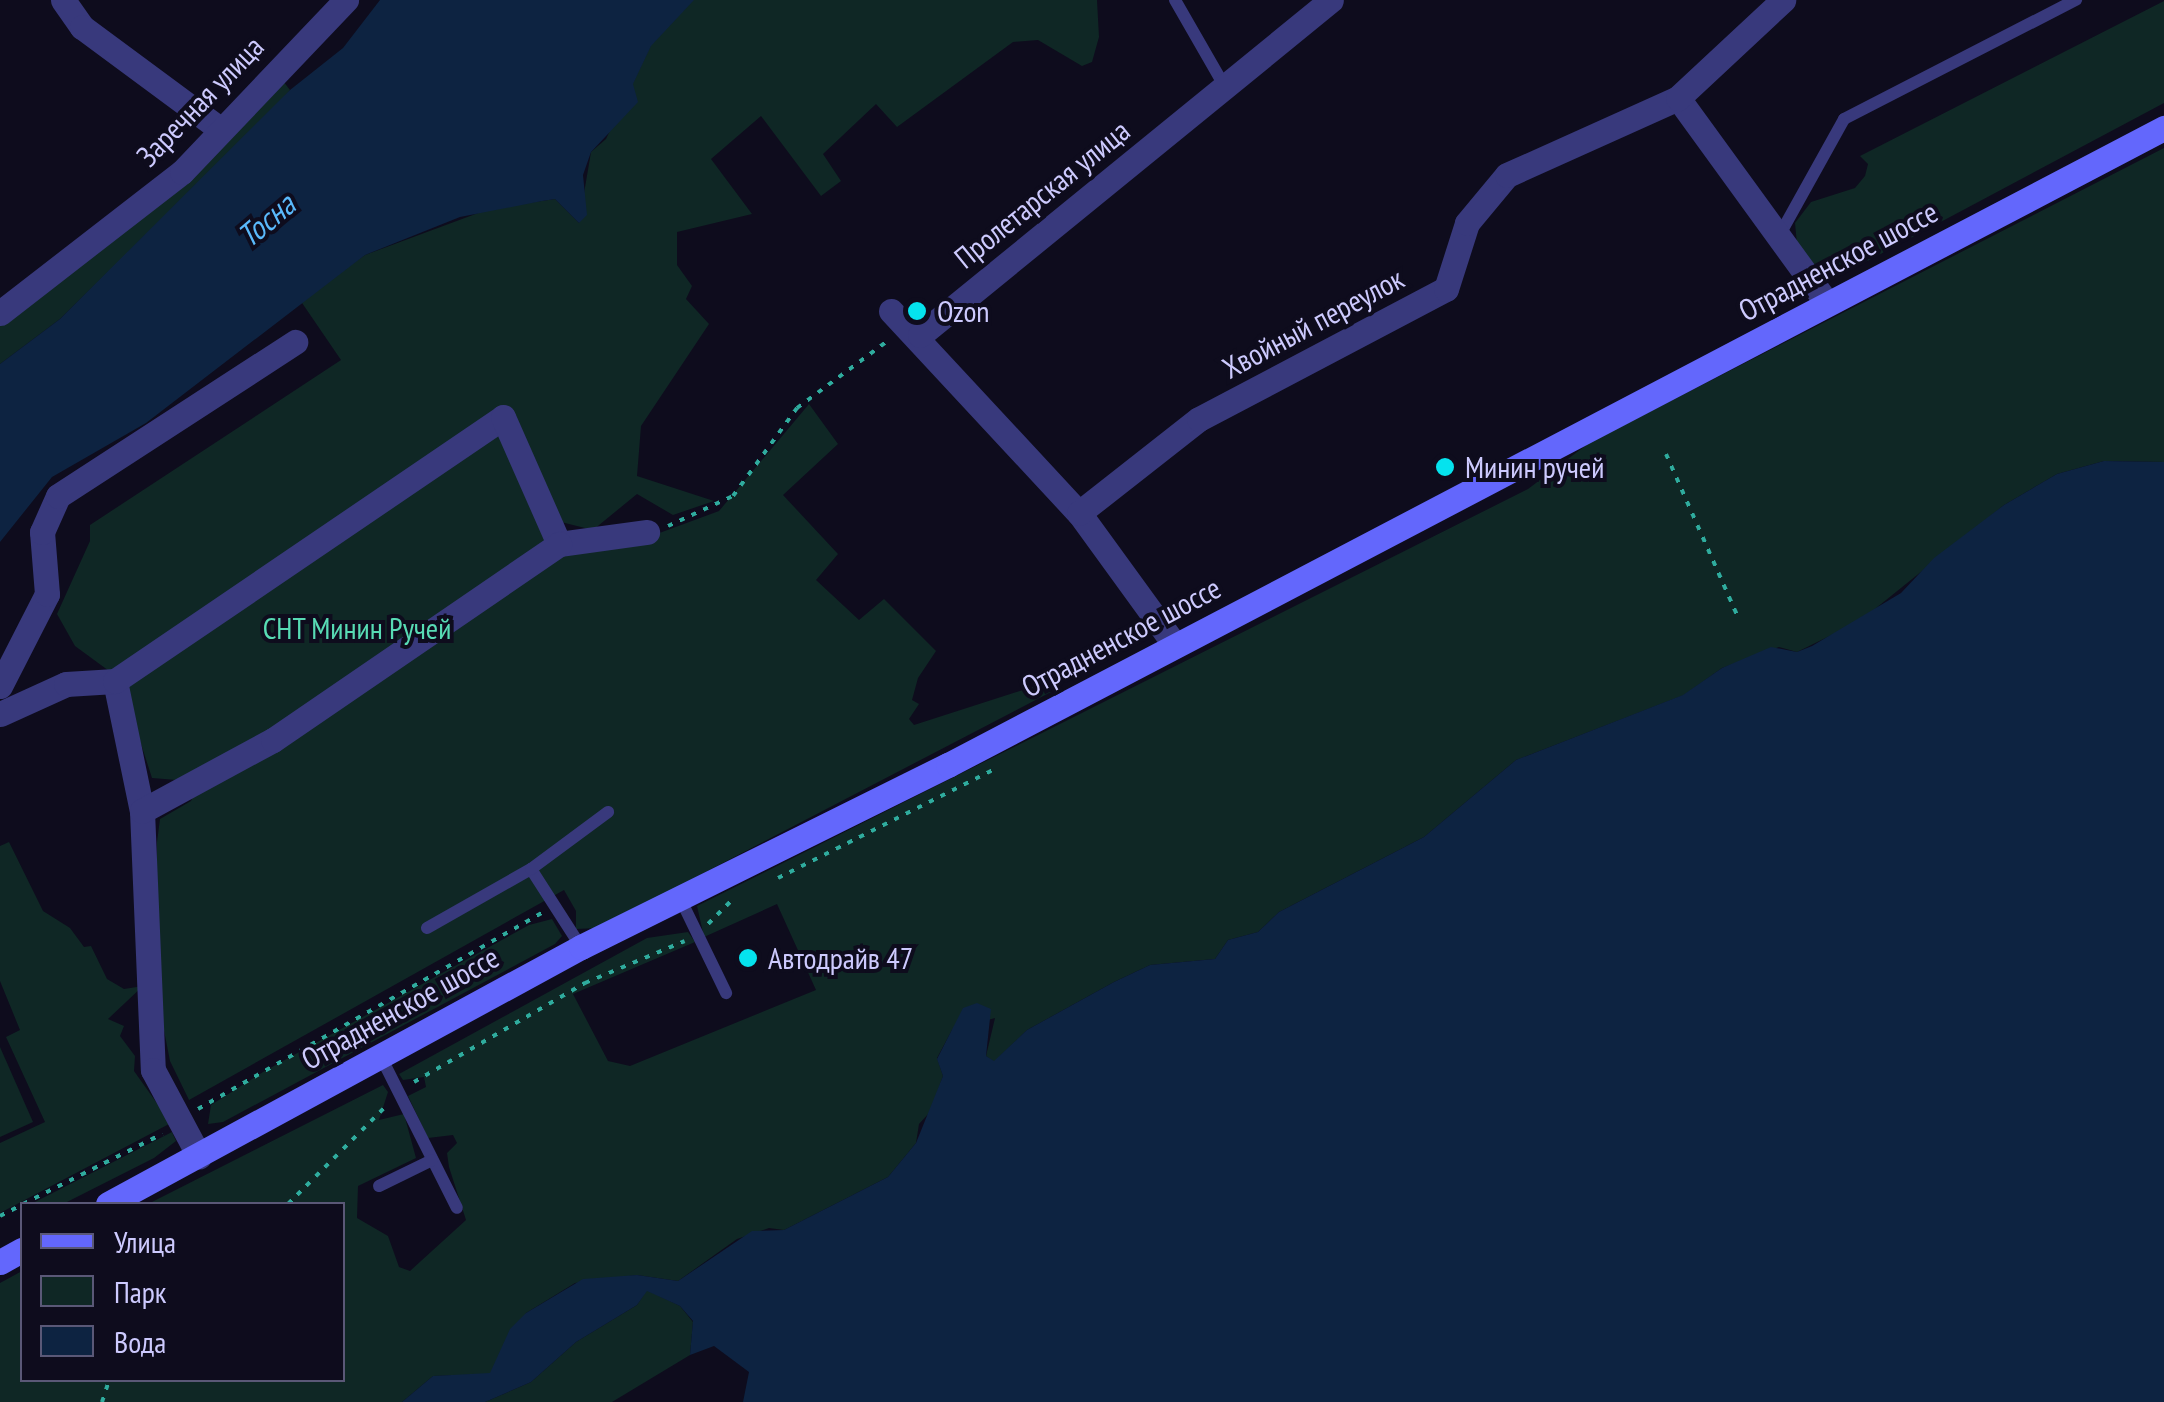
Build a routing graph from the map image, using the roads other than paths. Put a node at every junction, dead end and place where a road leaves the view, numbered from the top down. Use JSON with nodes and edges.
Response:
{"nodes":[{"id":1,"x":63,"y":0,"type":"edge"},
{"id":2,"x":346,"y":0,"type":"edge"},
{"id":3,"x":1175,"y":0,"type":"edge"},
{"id":4,"x":1331,"y":0,"type":"edge"},
{"id":5,"x":1783,"y":0,"type":"edge"},
{"id":6,"x":2076,"y":0,"type":"edge"},
{"id":7,"x":1226,"y":87,"type":"junction"},
{"id":8,"x":1678,"y":98,"type":"junction"},
{"id":9,"x":2164,"y":128,"type":"edge"},
{"id":10,"x":220,"y":129,"type":"junction"},
{"id":11,"x":1778,"y":238,"type":"junction"},
{"id":12,"x":1827,"y":303,"type":"junction"},
{"id":13,"x":0,"y":313,"type":"edge"},
{"id":14,"x":295,"y":342,"type":"dead end"},
{"id":15,"x":1080,"y":513,"type":"junction"},
{"id":16,"x":648,"y":532,"type":"road end"},
{"id":17,"x":559,"y":544,"type":"junction"},
{"id":18,"x":1176,"y":645,"type":"junction"},
{"id":19,"x":116,"y":681,"type":"junction"},
{"id":20,"x":0,"y":686,"type":"edge"},
{"id":21,"x":0,"y":714,"type":"edge"},
{"id":22,"x":142,"y":810,"type":"junction"},
{"id":23,"x":608,"y":812,"type":"dead end"},
{"id":24,"x":530,"y":870,"type":"junction"},
{"id":25,"x":679,"y":896,"type":"junction"},
{"id":26,"x":427,"y":928,"type":"dead end"},
{"id":27,"x":581,"y":946,"type":"junction"},
{"id":28,"x":726,"y":993,"type":"dead end"},
{"id":29,"x":380,"y":1055,"type":"junction"},
{"id":30,"x":198,"y":1156,"type":"junction"},
{"id":31,"x":432,"y":1160,"type":"junction"},
{"id":32,"x":378,"y":1186,"type":"dead end"},
{"id":33,"x":112,"y":1202,"type":"edge"},
{"id":34,"x":457,"y":1208,"type":"dead end"}],
"edges":[{"from":1,"to":10,"type":"street"},
{"from":2,"to":10,"type":"street","name":"Заречная улица"},
{"from":3,"to":7,"type":"lane"},
{"from":4,"to":7,"type":"street","name":"Пролетарская улица"},
{"from":5,"to":8,"type":"street","name":"Хвойный переулок"},
{"from":6,"to":11,"type":"lane"},
{"from":7,"to":15,"type":"street","name":"Пролетарская улица"},
{"from":8,"to":11,"type":"street"},
{"from":8,"to":15,"type":"street","name":"Хвойный переулок"},
{"from":9,"to":12,"type":"main road","name":"Отрадненское шоссе"},
{"from":10,"to":13,"type":"street","name":"Заречная улица"},
{"from":11,"to":12,"type":"street"},
{"from":12,"to":18,"type":"main road","name":"Отрадненское шоссе"},
{"from":14,"to":20,"type":"street"},
{"from":15,"to":18,"type":"street"},
{"from":16,"to":17,"type":"street"},
{"from":17,"to":19,"type":"street"},
{"from":17,"to":22,"type":"street"},
{"from":18,"to":25,"type":"main road","name":"Отрадненское шоссе"},
{"from":19,"to":21,"type":"street"},
{"from":19,"to":22,"type":"street"},
{"from":22,"to":30,"type":"street"},
{"from":23,"to":24,"type":"lane"},
{"from":24,"to":26,"type":"lane"},
{"from":24,"to":27,"type":"lane"},
{"from":25,"to":27,"type":"main road","name":"Отрадненское шоссе"},
{"from":25,"to":28,"type":"lane"},
{"from":27,"to":29,"type":"main road","name":"Отрадненское шоссе"},
{"from":29,"to":30,"type":"main road","name":"Отрадненское шоссе"},
{"from":29,"to":31,"type":"lane"},
{"from":30,"to":33,"type":"main road","name":"Отрадненское шоссе"},
{"from":31,"to":32,"type":"lane"},
{"from":31,"to":34,"type":"lane"}]}
